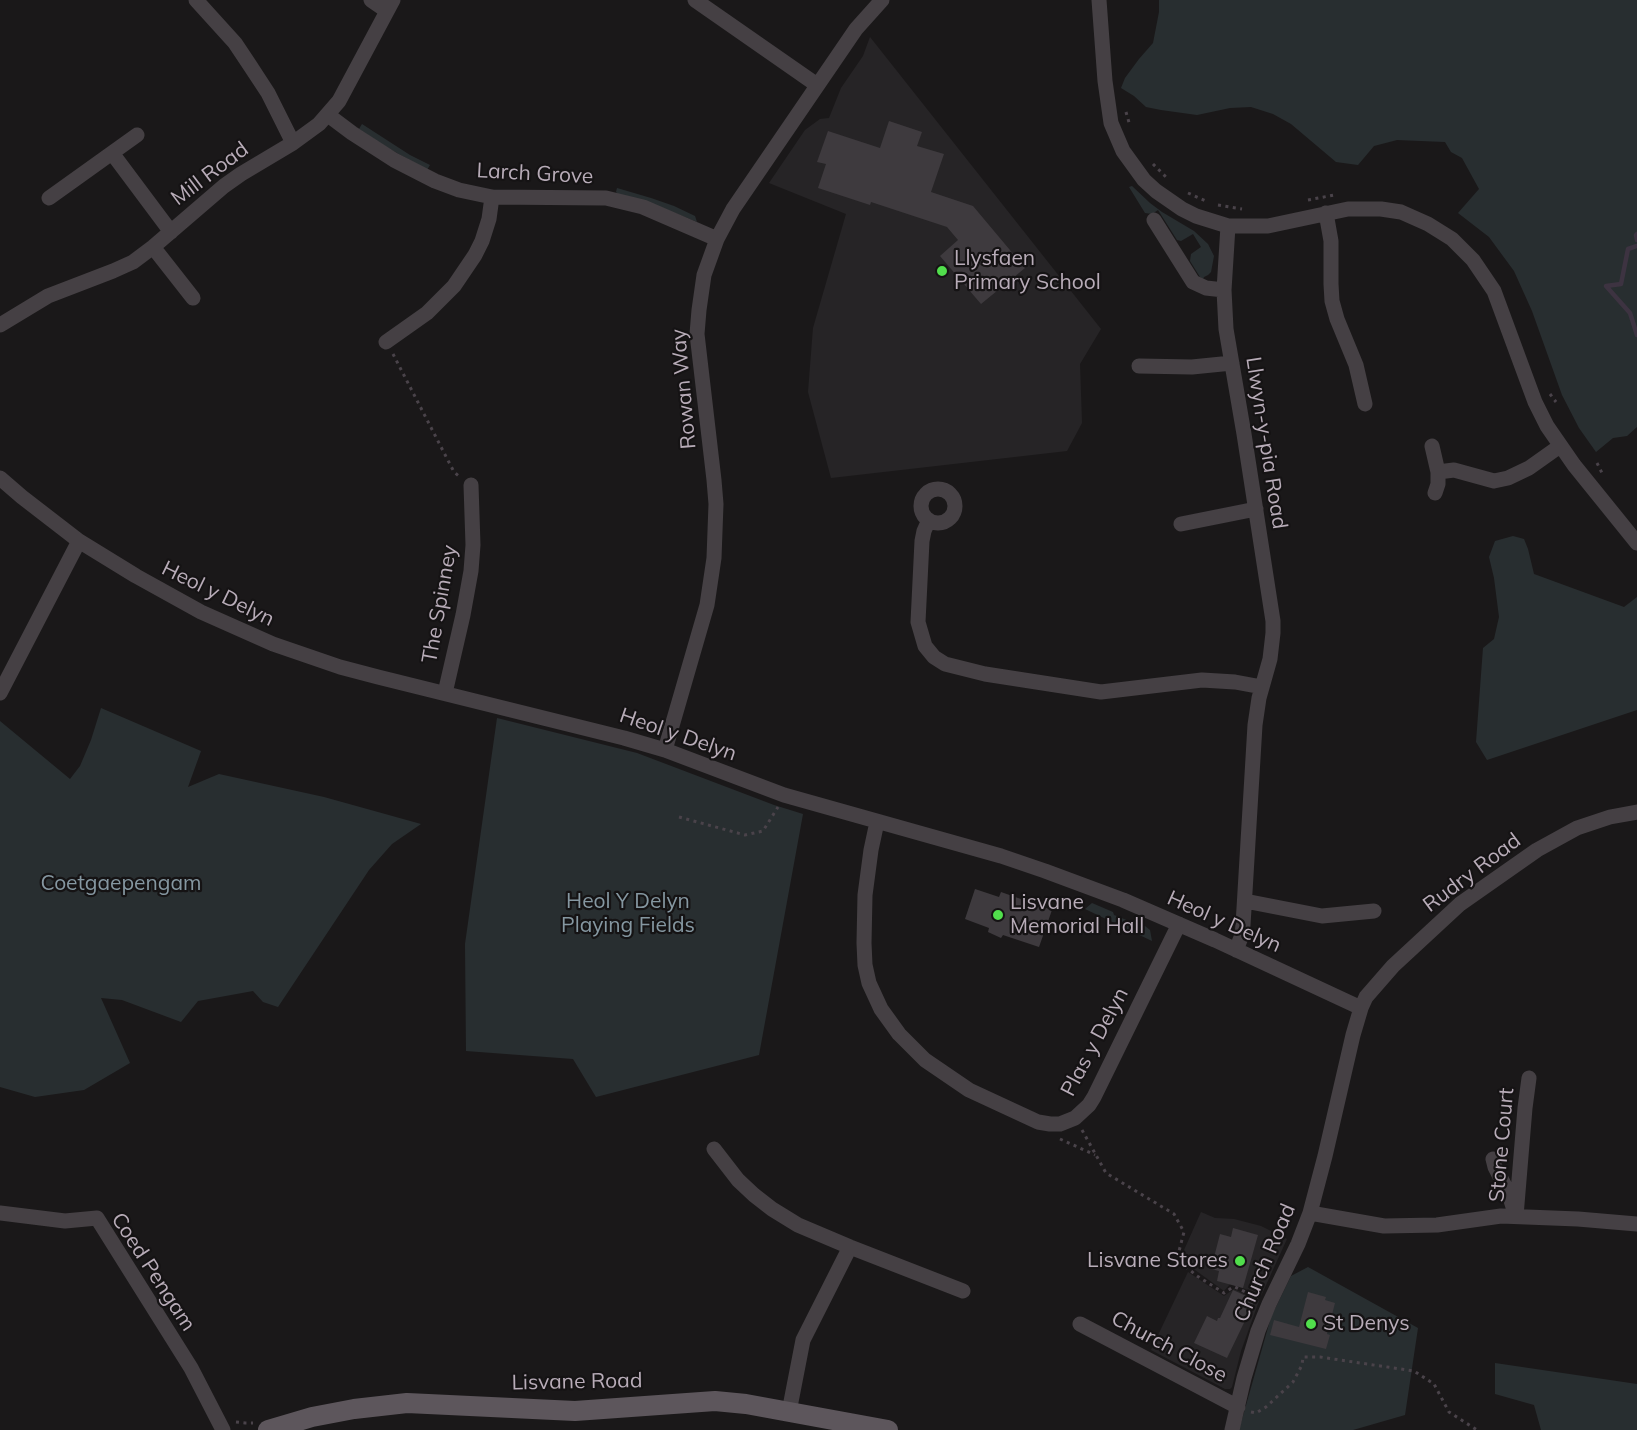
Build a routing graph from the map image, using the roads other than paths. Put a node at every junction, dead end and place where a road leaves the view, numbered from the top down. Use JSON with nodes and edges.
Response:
{"nodes":[{"id":1,"x":196,"y":0,"type":"edge"},
{"id":2,"x":371,"y":0,"type":"edge"},
{"id":3,"x":694,"y":0,"type":"edge"},
{"id":4,"x":882,"y":0,"type":"edge"},
{"id":5,"x":1099,"y":0,"type":"edge"},
{"id":6,"x":390,"y":6,"type":"edge"},
{"id":7,"x":817,"y":85,"type":"junction"},
{"id":8,"x":328,"y":115,"type":"junction"},
{"id":9,"x":137,"y":135,"type":"dead end"},
{"id":10,"x":293,"y":143,"type":"junction"},
{"id":11,"x":112,"y":153,"type":"junction"},
{"id":12,"x":492,"y":197,"type":"junction"},
{"id":13,"x":49,"y":198,"type":"dead end"},
{"id":14,"x":1326,"y":213,"type":"junction"},
{"id":15,"x":1154,"y":220,"type":"dead end"},
{"id":16,"x":1228,"y":226,"type":"junction"},
{"id":17,"x":171,"y":232,"type":"junction"},
{"id":18,"x":717,"y":239,"type":"junction"},
{"id":19,"x":153,"y":247,"type":"junction"},
{"id":20,"x":1224,"y":290,"type":"junction"},
{"id":21,"x":193,"y":298,"type":"dead end"},
{"id":22,"x":0,"y":325,"type":"edge"},
{"id":23,"x":386,"y":342,"type":"road end"},
{"id":24,"x":1232,"y":363,"type":"junction"},
{"id":25,"x":1139,"y":366,"type":"dead end"},
{"id":26,"x":1365,"y":404,"type":"dead end"},
{"id":27,"x":1432,"y":446,"type":"dead end"},
{"id":28,"x":1560,"y":446,"type":"junction"},
{"id":29,"x":1438,"y":472,"type":"junction"},
{"id":30,"x":0,"y":478,"type":"edge"},
{"id":31,"x":471,"y":484,"type":"road end"},
{"id":32,"x":1435,"y":493,"type":"dead end"},
{"id":33,"x":1256,"y":509,"type":"junction"},
{"id":34,"x":929,"y":520,"type":"dead end"},
{"id":35,"x":1182,"y":524,"type":"dead end"},
{"id":36,"x":1635,"y":536,"type":"edge"},
{"id":37,"x":79,"y":541,"type":"junction"},
{"id":38,"x":1262,"y":687,"type":"junction"},
{"id":39,"x":0,"y":693,"type":"edge"},
{"id":40,"x":445,"y":693,"type":"junction"},
{"id":41,"x":664,"y":750,"type":"junction"},
{"id":42,"x":1637,"y":812,"type":"edge"},
{"id":43,"x":877,"y":822,"type":"junction"},
{"id":44,"x":1245,"y":901,"type":"junction"},
{"id":45,"x":1374,"y":911,"type":"dead end"},
{"id":46,"x":1179,"y":924,"type":"junction"},
{"id":47,"x":1236,"y":950,"type":"junction"},
{"id":48,"x":1361,"y":1008,"type":"junction"},
{"id":49,"x":1529,"y":1078,"type":"dead end"},
{"id":50,"x":714,"y":1149,"type":"dead end"},
{"id":51,"x":1493,"y":1159,"type":"dead end"},
{"id":52,"x":0,"y":1213,"type":"edge"},
{"id":53,"x":1310,"y":1214,"type":"junction"},
{"id":54,"x":1516,"y":1216,"type":"junction"},
{"id":55,"x":1637,"y":1224,"type":"edge"},
{"id":56,"x":850,"y":1247,"type":"junction"},
{"id":57,"x":963,"y":1291,"type":"dead end"},
{"id":58,"x":1080,"y":1324,"type":"dead end"},
{"id":59,"x":1238,"y":1407,"type":"junction"},
{"id":60,"x":789,"y":1412,"type":"junction"},
{"id":61,"x":219,"y":1423,"type":"edge"},
{"id":62,"x":261,"y":1426,"type":"edge"},
{"id":63,"x":888,"y":1430,"type":"edge"},
{"id":64,"x":1232,"y":1430,"type":"edge"}],
"edges":[{"from":1,"to":10,"type":"street"},
{"from":2,"to":6,"type":"street"},
{"from":3,"to":7,"type":"street"},
{"from":4,"to":7,"type":"street","name":"Rowan Way"},
{"from":5,"to":16,"type":"street"},
{"from":6,"to":8,"type":"street","name":"Mill Road"},
{"from":7,"to":18,"type":"street","name":"Rowan Way"},
{"from":8,"to":10,"type":"street","name":"Mill Road"},
{"from":8,"to":12,"type":"street","name":"Larch Grove"},
{"from":9,"to":11,"type":"street"},
{"from":10,"to":17,"type":"street","name":"Mill Road"},
{"from":11,"to":13,"type":"street"},
{"from":11,"to":17,"type":"street"},
{"from":12,"to":18,"type":"street","name":"Larch Grove"},
{"from":12,"to":23,"type":"street"},
{"from":14,"to":16,"type":"street"},
{"from":14,"to":26,"type":"street"},
{"from":14,"to":28,"type":"street"},
{"from":15,"to":20,"type":"street"},
{"from":16,"to":20,"type":"street","name":"Llwyn-y-pia Road"},
{"from":17,"to":19,"type":"street","name":"Mill Road"},
{"from":18,"to":41,"type":"street","name":"Rowan Way"},
{"from":19,"to":21,"type":"street"},
{"from":19,"to":22,"type":"street","name":"Mill Road"},
{"from":20,"to":24,"type":"street","name":"Llwyn-y-pia Road"},
{"from":24,"to":25,"type":"street"},
{"from":24,"to":33,"type":"street","name":"Llwyn-y-pia Road"},
{"from":27,"to":29,"type":"street"},
{"from":28,"to":29,"type":"street"},
{"from":28,"to":36,"type":"street"},
{"from":29,"to":32,"type":"street"},
{"from":30,"to":37,"type":"street","name":"Heol y Delyn"},
{"from":31,"to":40,"type":"street","name":"The Spinney"},
{"from":33,"to":35,"type":"street"},
{"from":33,"to":38,"type":"street","name":"Llwyn-y-pia Road"},
{"from":34,"to":38,"type":"street"},
{"from":37,"to":39,"type":"street"},
{"from":37,"to":40,"type":"street","name":"Heol y Delyn"},
{"from":38,"to":44,"type":"street","name":"Llwyn-y-pia Road"},
{"from":40,"to":41,"type":"street","name":"Heol y Delyn"},
{"from":41,"to":43,"type":"street","name":"Heol y Delyn"},
{"from":42,"to":48,"type":"street","name":"Rudry Road"},
{"from":43,"to":46,"type":"street","name":"Heol y Delyn"},
{"from":43,"to":46,"type":"street","name":"Plas y Delyn"},
{"from":44,"to":45,"type":"street"},
{"from":44,"to":47,"type":"street","name":"Llwyn-y-pia Road"},
{"from":46,"to":47,"type":"street","name":"Heol y Delyn"},
{"from":47,"to":48,"type":"street","name":"Heol y Delyn"},
{"from":48,"to":53,"type":"street","name":"Church Road"},
{"from":49,"to":54,"type":"street","name":"Stone Court"},
{"from":50,"to":56,"type":"street"},
{"from":51,"to":54,"type":"street"},
{"from":52,"to":61,"type":"street","name":"Coed Pengam"},
{"from":53,"to":54,"type":"street"},
{"from":53,"to":59,"type":"street","name":"Church Road"},
{"from":54,"to":55,"type":"street"},
{"from":56,"to":57,"type":"street"},
{"from":56,"to":60,"type":"street"},
{"from":58,"to":59,"type":"street","name":"Church Close"},
{"from":59,"to":64,"type":"street","name":"Church Road"},
{"from":60,"to":62,"type":"main road","name":"Lisvane Road"},
{"from":60,"to":63,"type":"main road","name":"Lisvane Road"}]}
